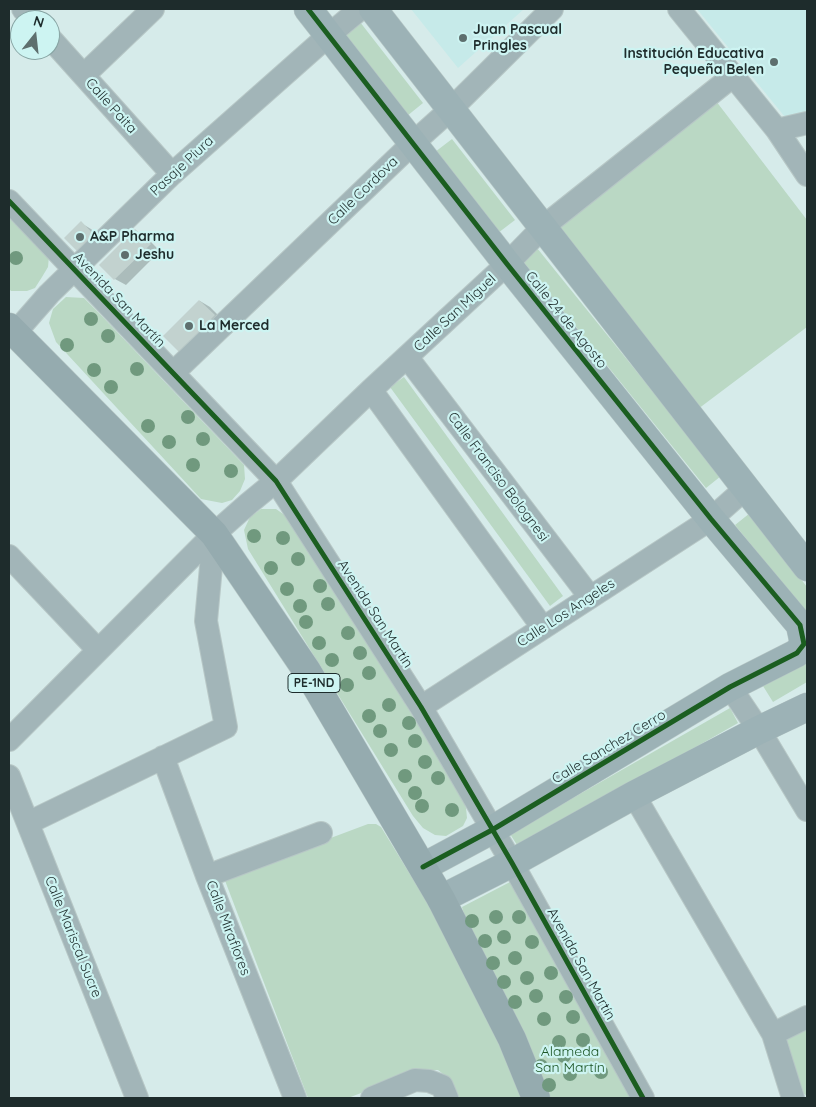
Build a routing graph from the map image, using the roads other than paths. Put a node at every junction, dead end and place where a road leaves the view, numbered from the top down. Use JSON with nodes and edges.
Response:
{"nodes":[{"id":1,"x":153,"y":9,"type":"edge"},
{"id":2,"x":308,"y":9,"type":"edge"},
{"id":3,"x":360,"y":9,"type":"edge"},
{"id":4,"x":373,"y":9,"type":"edge"},
{"id":5,"x":552,"y":9,"type":"edge"},
{"id":6,"x":679,"y":9,"type":"edge"},
{"id":7,"x":329,"y":35,"type":"junction"},
{"id":8,"x":60,"y":49,"type":"edge"},
{"id":9,"x":84,"y":75,"type":"junction"},
{"id":10,"x":732,"y":76,"type":"junction"},
{"id":11,"x":451,"y":109,"type":"junction"},
{"id":12,"x":807,"y":123,"type":"edge"},
{"id":13,"x":777,"y":130,"type":"junction"},
{"id":14,"x":413,"y":143,"type":"junction"},
{"id":15,"x":172,"y":174,"type":"junction"},
{"id":16,"x":807,"y":175,"type":"edge"},
{"id":17,"x":9,"y":201,"type":"edge"},
{"id":18,"x":543,"y":227,"type":"junction"},
{"id":19,"x":507,"y":264,"type":"junction"},
{"id":20,"x":74,"y":270,"type":"junction"},
{"id":21,"x":12,"y":330,"type":"edge"},
{"id":22,"x":407,"y":357,"type":"junction"},
{"id":23,"x":173,"y":373,"type":"junction"},
{"id":24,"x":371,"y":390,"type":"junction"},
{"id":25,"x":276,"y":481,"type":"junction"},
{"id":26,"x":746,"y":488,"type":"junction"},
{"id":27,"x":711,"y":518,"type":"junction"},
{"id":28,"x":214,"y":534,"type":"junction"},
{"id":29,"x":9,"y":556,"type":"edge"},
{"id":30,"x":807,"y":567,"type":"edge"},
{"id":31,"x":590,"y":597,"type":"junction"},
{"id":32,"x":543,"y":628,"type":"junction"},
{"id":33,"x":804,"y":644,"type":"joint"},
{"id":34,"x":98,"y":650,"type":"junction"},
{"id":35,"x":730,"y":687,"type":"junction"},
{"id":36,"x":421,"y":707,"type":"junction"},
{"id":37,"x":807,"y":707,"type":"edge"},
{"id":38,"x":759,"y":730,"type":"junction"},
{"id":39,"x":9,"y":740,"type":"edge"},
{"id":40,"x":163,"y":758,"type":"junction"},
{"id":41,"x":9,"y":776,"type":"edge"},
{"id":42,"x":634,"y":795,"type":"junction"},
{"id":43,"x":807,"y":810,"type":"edge"},
{"id":44,"x":28,"y":823,"type":"junction"},
{"id":45,"x":492,"y":830,"type":"junction"},
{"id":46,"x":320,"y":833,"type":"dead end"},
{"id":47,"x":512,"y":863,"type":"junction"},
{"id":48,"x":423,"y":867,"type":"junction"},
{"id":49,"x":207,"y":876,"type":"junction"},
{"id":50,"x":441,"y":899,"type":"junction"},
{"id":51,"x":807,"y":1017,"type":"edge"},
{"id":52,"x":773,"y":1034,"type":"junction"},
{"id":53,"x":445,"y":1092,"type":"edge"},
{"id":54,"x":137,"y":1098,"type":"edge"},
{"id":55,"x":295,"y":1098,"type":"edge"},
{"id":56,"x":372,"y":1098,"type":"edge"},
{"id":57,"x":536,"y":1098,"type":"edge"},
{"id":58,"x":643,"y":1098,"type":"edge"},
{"id":59,"x":792,"y":1098,"type":"edge"}],
"edges":[{"from":1,"to":9,"type":"street"},
{"from":2,"to":7,"type":"street","name":"Calle 24 de Agosto"},
{"from":3,"to":7,"type":"street","name":"Pasaje Piura"},
{"from":4,"to":11,"type":"street"},
{"from":5,"to":11,"type":"street","name":"Calle Cordova"},
{"from":6,"to":10,"type":"street"},
{"from":7,"to":14,"type":"street","name":"Calle 24 de Agosto"},
{"from":7,"to":15,"type":"street","name":"Pasaje Piura"},
{"from":8,"to":9,"type":"street","name":"Calle Paita"},
{"from":9,"to":15,"type":"street","name":"Calle Paita"},
{"from":10,"to":13,"type":"street"},
{"from":10,"to":18,"type":"street","name":"Calle San Miguel"},
{"from":11,"to":14,"type":"street","name":"Calle Cordova"},
{"from":11,"to":18,"type":"street"},
{"from":12,"to":13,"type":"street"},
{"from":13,"to":16,"type":"street"},
{"from":14,"to":19,"type":"street","name":"Calle 24 de Agosto"},
{"from":14,"to":23,"type":"street","name":"Calle Cordova"},
{"from":15,"to":20,"type":"street","name":"Pasaje Piura"},
{"from":17,"to":20,"type":"street","name":"Avenida San Martín"},
{"from":18,"to":19,"type":"street","name":"Calle San Miguel"},
{"from":18,"to":26,"type":"street"},
{"from":19,"to":22,"type":"street","name":"Calle San Miguel"},
{"from":19,"to":27,"type":"street","name":"Calle 24 de Agosto"},
{"from":20,"to":21,"type":"street","name":"Pasaje Piura"},
{"from":20,"to":23,"type":"street","name":"Avenida San Martín"},
{"from":21,"to":28,"type":"main road","number":"PE-1ND"},
{"from":22,"to":24,"type":"street","name":"Calle San Miguel"},
{"from":22,"to":31,"type":"street","name":"Calle Franciso Bolognesi"},
{"from":23,"to":25,"type":"street","name":"Avenida San Martín"},
{"from":24,"to":25,"type":"street","name":"Calle San Miguel"},
{"from":24,"to":32,"type":"street"},
{"from":25,"to":28,"type":"street","name":"Calle San Miguel"},
{"from":25,"to":36,"type":"street","name":"Avenida San Martín"},
{"from":26,"to":27,"type":"street","name":"Calle Los Angeles"},
{"from":26,"to":30,"type":"street"},
{"from":27,"to":31,"type":"street","name":"Calle Los Angeles"},
{"from":27,"to":33,"type":"street","name":"Calle 24 de Agosto"},
{"from":28,"to":34,"type":"street","name":"Calle San Miguel"},
{"from":28,"to":40,"type":"street"},
{"from":28,"to":48,"type":"main road","number":"PE-1ND"},
{"from":29,"to":34,"type":"street"},
{"from":31,"to":32,"type":"street","name":"Calle Los Angeles"},
{"from":32,"to":36,"type":"street","name":"Calle Los Angeles"},
{"from":33,"to":35,"type":"street","name":"Calle Sanchez Cerro"},
{"from":34,"to":39,"type":"street","name":"Calle San Miguel"},
{"from":35,"to":38,"type":"street"},
{"from":35,"to":45,"type":"street","name":"Calle Sanchez Cerro"},
{"from":36,"to":45,"type":"street","name":"Avenida San Martín"},
{"from":37,"to":38,"type":"street"},
{"from":38,"to":42,"type":"street"},
{"from":38,"to":43,"type":"street"},
{"from":40,"to":44,"type":"street"},
{"from":40,"to":49,"type":"street","name":"Calle Miraflores"},
{"from":41,"to":44,"type":"street","name":"Calle Mariscal Sucre"},
{"from":42,"to":47,"type":"street"},
{"from":42,"to":52,"type":"street"},
{"from":44,"to":54,"type":"street","name":"Calle Mariscal Sucre"},
{"from":45,"to":47,"type":"street","name":"Avenida San Martín"},
{"from":45,"to":48,"type":"street","name":"Calle Sanchez Cerro"},
{"from":46,"to":49,"type":"street"},
{"from":47,"to":50,"type":"street"},
{"from":47,"to":58,"type":"street","name":"Avenida San Martín"},
{"from":48,"to":50,"type":"main road","number":"PE-1ND"},
{"from":49,"to":55,"type":"street","name":"Calle Miraflores"},
{"from":50,"to":57,"type":"main road","number":"PE-1ND"},
{"from":51,"to":52,"type":"street"},
{"from":52,"to":59,"type":"street"},
{"from":53,"to":56,"type":"street"}]}
